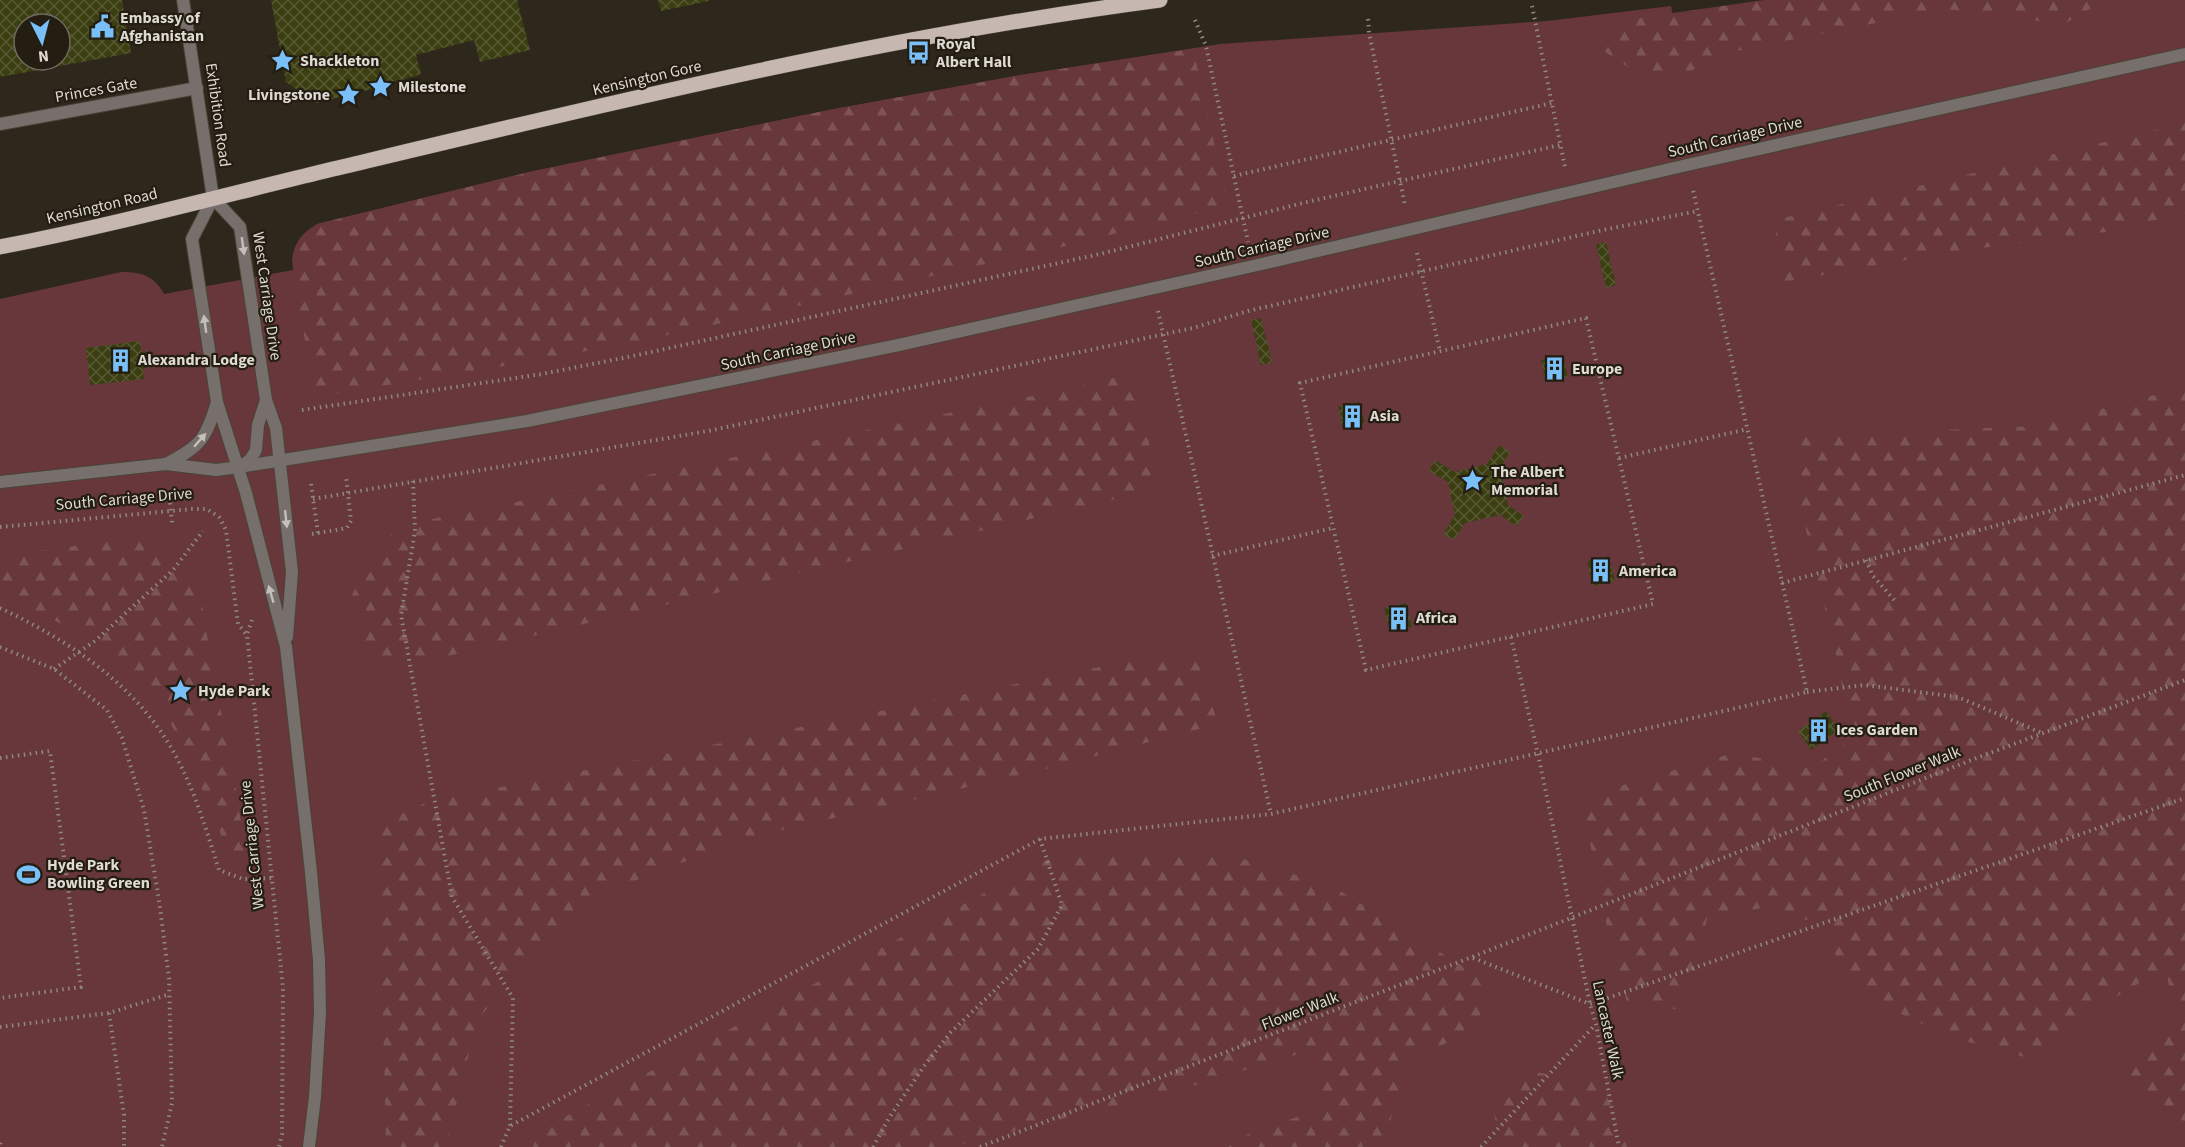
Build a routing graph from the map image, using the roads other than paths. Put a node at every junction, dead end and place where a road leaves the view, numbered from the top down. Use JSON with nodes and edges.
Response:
{"nodes":[{"id":1,"x":183,"y":0,"type":"edge"},
{"id":2,"x":1160,"y":0,"type":"edge"},
{"id":3,"x":1092,"y":4,"type":"edge"},
{"id":4,"x":2185,"y":54,"type":"edge"},
{"id":5,"x":197,"y":88,"type":"junction"},
{"id":6,"x":0,"y":124,"type":"edge"},
{"id":7,"x":213,"y":198,"type":"junction"},
{"id":8,"x":0,"y":248,"type":"edge"},
{"id":9,"x":266,"y":400,"type":"junction"},
{"id":10,"x":217,"y":402,"type":"junction"},
{"id":11,"x":280,"y":461,"type":"junction"},
{"id":12,"x":166,"y":464,"type":"junction"},
{"id":13,"x":239,"y":467,"type":"junction"},
{"id":14,"x":0,"y":482,"type":"edge"},
{"id":15,"x":286,"y":646,"type":"junction"},
{"id":16,"x":309,"y":1147,"type":"edge"}],
"edges":[{"from":1,"to":5,"type":"street","name":"Exhibition Road"},
{"from":2,"to":3,"type":"main road","name":"Kensington Gore"},
{"from":3,"to":7,"type":"main road","name":"Kensington Gore"},
{"from":4,"to":11,"type":"street","name":"South Carriage Drive"},
{"from":5,"to":6,"type":"street","name":"Princes Gate"},
{"from":5,"to":7,"type":"street","name":"Exhibition Road"},
{"from":7,"to":8,"type":"main road","name":"Kensington Road"},
{"from":7,"to":9,"type":"street","name":"West Carriage Drive","one_way":true},
{"from":10,"to":7,"type":"street","name":"West Carriage Drive","one_way":true},
{"from":9,"to":11,"type":"street","name":"West Carriage Drive"},
{"from":9,"to":13,"type":"street","name":"West Carriage Drive"},
{"from":12,"to":10,"type":"street","one_way":true},
{"from":10,"to":13,"type":"street","name":"West Carriage Drive"},
{"from":11,"to":13,"type":"street","name":"South Carriage Drive"},
{"from":11,"to":15,"type":"street","name":"West Carriage Drive","one_way":true},
{"from":12,"to":13,"type":"street","name":"South Carriage Drive"},
{"from":12,"to":14,"type":"street","name":"South Carriage Drive"},
{"from":15,"to":13,"type":"street","name":"West Carriage Drive","one_way":true},
{"from":15,"to":16,"type":"street","name":"West Carriage Drive"}]}
